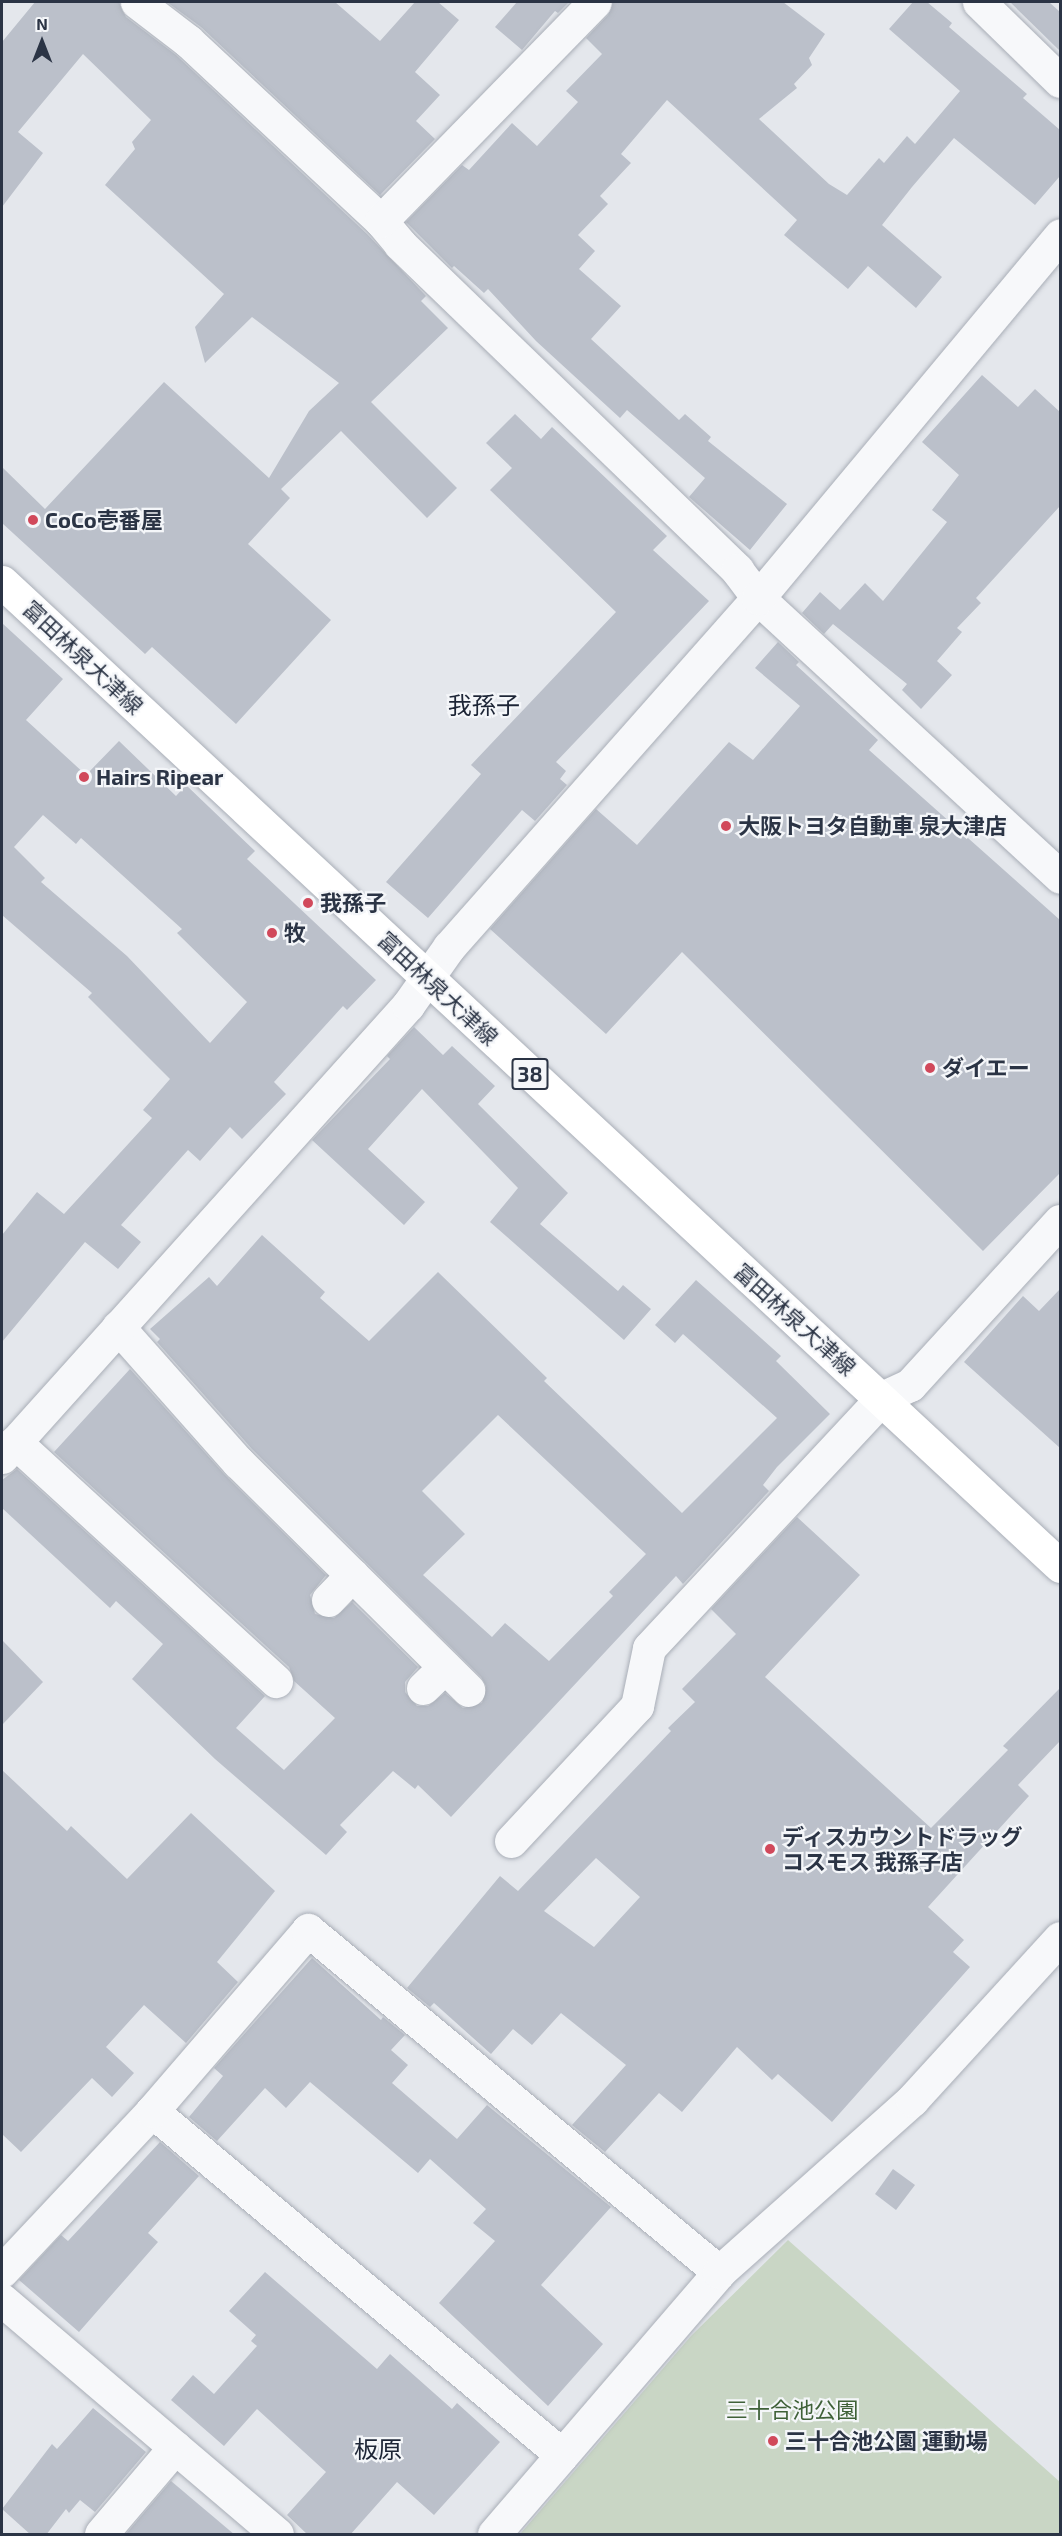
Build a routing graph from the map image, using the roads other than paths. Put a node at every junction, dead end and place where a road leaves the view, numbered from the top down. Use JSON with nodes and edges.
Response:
{"nodes":[{"id":1,"x":137,"y":2,"type":"edge"},
{"id":2,"x":595,"y":2,"type":"edge"},
{"id":3,"x":979,"y":2,"type":"edge"},
{"id":4,"x":1060,"y":81,"type":"edge"},
{"id":5,"x":381,"y":220,"type":"junction"},
{"id":6,"x":1060,"y":235,"type":"edge"},
{"id":7,"x":2,"y":582,"type":"edge"},
{"id":8,"x":758,"y":598,"type":"junction"},
{"id":9,"x":1060,"y":877,"type":"edge"},
{"id":10,"x":428,"y":978,"type":"junction"},
{"id":11,"x":1060,"y":1221,"type":"edge"},
{"id":12,"x":118,"y":1326,"type":"junction"},
{"id":13,"x":882,"y":1398,"type":"junction"},
{"id":14,"x":8,"y":1449,"type":"edge"},
{"id":15,"x":1060,"y":1566,"type":"edge"},
{"id":16,"x":352,"y":1575,"type":"junction"},
{"id":17,"x":328,"y":1600,"type":"dead end"},
{"id":18,"x":276,"y":1682,"type":"dead end"},
{"id":19,"x":468,"y":1690,"type":"dead end"},
{"id":20,"x":511,"y":1841,"type":"dead end"},
{"id":21,"x":1060,"y":1938,"type":"edge"},
{"id":22,"x":152,"y":2111,"type":"junction"},
{"id":23,"x":2,"y":2271,"type":"edge"},
{"id":24,"x":719,"y":2272,"type":"junction"},
{"id":25,"x":2,"y":2300,"type":"edge"},
{"id":26,"x":175,"y":2447,"type":"junction"},
{"id":27,"x":562,"y":2454,"type":"junction"},
{"id":28,"x":101,"y":2535,"type":"edge"},
{"id":29,"x":277,"y":2535,"type":"edge"},
{"id":30,"x":494,"y":2535,"type":"edge"}],
"edges":[{"from":1,"to":5,"type":"street"},
{"from":2,"to":5,"type":"street"},
{"from":3,"to":4,"type":"street"},
{"from":5,"to":8,"type":"street"},
{"from":6,"to":8,"type":"street"},
{"from":7,"to":10,"type":"main road","name":"富田林泉大津線","number":"38"},
{"from":8,"to":9,"type":"street"},
{"from":8,"to":10,"type":"street"},
{"from":10,"to":12,"type":"street"},
{"from":10,"to":13,"type":"main road","name":"富田林泉大津線","number":"38"},
{"from":11,"to":13,"type":"street"},
{"from":12,"to":14,"type":"street"},
{"from":12,"to":16,"type":"street"},
{"from":13,"to":15,"type":"main road","name":"富田林泉大津線","number":"38"},
{"from":13,"to":20,"type":"street"},
{"from":14,"to":18,"type":"street"},
{"from":16,"to":17,"type":"street"},
{"from":16,"to":19,"type":"street"},
{"from":21,"to":24,"type":"street"},
{"from":22,"to":23,"type":"street"},
{"from":22,"to":24,"type":"street"},
{"from":22,"to":27,"type":"street"},
{"from":24,"to":27,"type":"street"},
{"from":25,"to":26,"type":"street"},
{"from":26,"to":28,"type":"street"},
{"from":26,"to":29,"type":"street"},
{"from":27,"to":30,"type":"street"}]}
